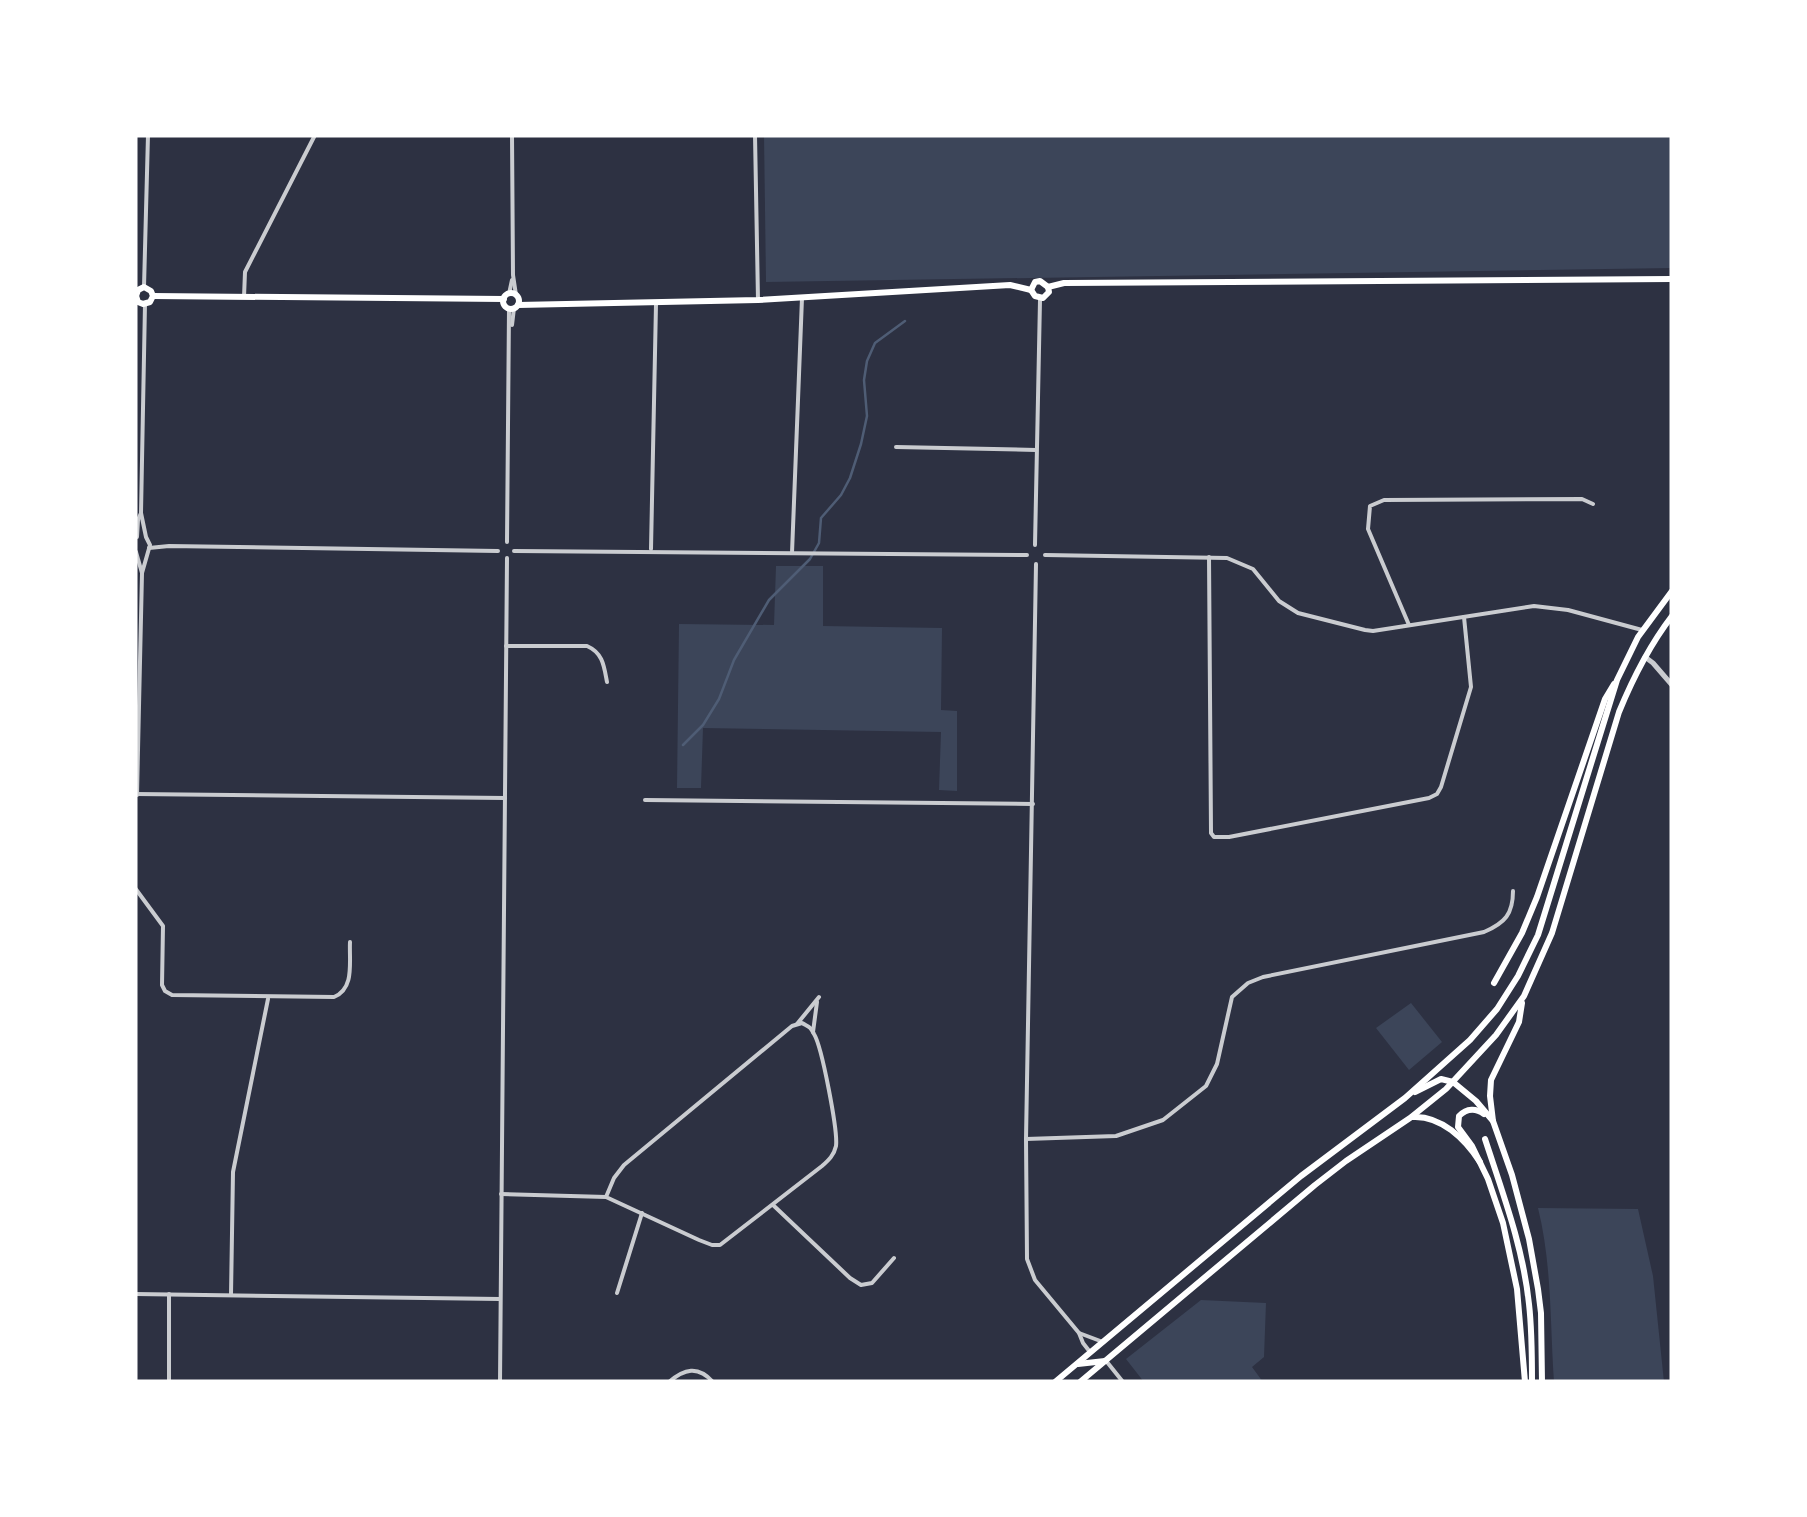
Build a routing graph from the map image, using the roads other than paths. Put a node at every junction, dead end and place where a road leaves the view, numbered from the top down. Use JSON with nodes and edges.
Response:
{"nodes":[{"id":1,"x":148,"y":135,"type":"edge"},
{"id":2,"x":315,"y":135,"type":"edge"},
{"id":3,"x":512,"y":135,"type":"edge"},
{"id":4,"x":755,"y":135,"type":"edge"},
{"id":5,"x":1672,"y":279,"type":"edge"},
{"id":6,"x":144,"y":287,"type":"junction"},
{"id":7,"x":1048,"y":287,"type":"junction"},
{"id":8,"x":1031,"y":290,"type":"junction"},
{"id":9,"x":135,"y":296,"type":"edge"},
{"id":10,"x":153,"y":296,"type":"junction"},
{"id":11,"x":244,"y":297,"type":"junction"},
{"id":12,"x":802,"y":298,"type":"junction"},
{"id":13,"x":1040,"y":298,"type":"junction"},
{"id":14,"x":758,"y":300,"type":"junction"},
{"id":15,"x":512,"y":302,"type":"junction"},
{"id":16,"x":144,"y":304,"type":"junction"},
{"id":17,"x":656,"y":304,"type":"junction"},
{"id":18,"x":896,"y":448,"type":"dead end"},
{"id":19,"x":1036,"y":450,"type":"junction"},
{"id":20,"x":1593,"y":504,"type":"dead end"},
{"id":21,"x":142,"y":513,"type":"junction"},
{"id":22,"x":146,"y":537,"type":"junction"},
{"id":23,"x":136,"y":538,"type":"edge"},
{"id":24,"x":507,"y":542,"type":"junction"},
{"id":25,"x":149,"y":548,"type":"junction"},
{"id":26,"x":1041,"y":549,"type":"junction"},
{"id":27,"x":498,"y":550,"type":"junction"},
{"id":28,"x":514,"y":551,"type":"junction"},
{"id":29,"x":651,"y":551,"type":"junction"},
{"id":30,"x":136,"y":552,"type":"edge"},
{"id":31,"x":792,"y":554,"type":"junction"},
{"id":32,"x":1026,"y":554,"type":"junction"},
{"id":33,"x":1209,"y":557,"type":"junction"},
{"id":34,"x":507,"y":558,"type":"junction"},
{"id":35,"x":1036,"y":564,"type":"junction"},
{"id":36,"x":142,"y":573,"type":"junction"},
{"id":37,"x":1672,"y":592,"type":"edge"},
{"id":38,"x":1672,"y":616,"type":"edge"},
{"id":39,"x":1464,"y":617,"type":"junction"},
{"id":40,"x":1409,"y":625,"type":"junction"},
{"id":41,"x":1642,"y":630,"type":"junction"},
{"id":42,"x":506,"y":646,"type":"junction"},
{"id":43,"x":1645,"y":657,"type":"junction"},
{"id":44,"x":1617,"y":680,"type":"junction"},
{"id":45,"x":608,"y":682,"type":"dead end"},
{"id":46,"x":1672,"y":686,"type":"edge"},
{"id":47,"x":136,"y":794,"type":"edge"},
{"id":48,"x":505,"y":798,"type":"junction"},
{"id":49,"x":645,"y":800,"type":"dead end"},
{"id":50,"x":1033,"y":804,"type":"junction"},
{"id":51,"x":1214,"y":837,"type":"junction"},
{"id":52,"x":1210,"y":844,"type":"dead end"},
{"id":53,"x":135,"y":888,"type":"edge"},
{"id":54,"x":1513,"y":891,"type":"dead end"},
{"id":55,"x":350,"y":942,"type":"dead end"},
{"id":56,"x":1494,"y":984,"type":"dead end"},
{"id":57,"x":269,"y":996,"type":"junction"},
{"id":58,"x":1524,"y":996,"type":"junction"},
{"id":59,"x":797,"y":1024,"type":"junction"},
{"id":60,"x":813,"y":1032,"type":"junction"},
{"id":61,"x":1454,"y":1082,"type":"junction"},
{"id":62,"x":1405,"y":1098,"type":"junction"},
{"id":63,"x":1410,"y":1118,"type":"junction"},
{"id":64,"x":1493,"y":1122,"type":"junction"},
{"id":65,"x":1486,"y":1139,"type":"dead end"},
{"id":66,"x":1026,"y":1140,"type":"junction"},
{"id":67,"x":1480,"y":1162,"type":"junction"},
{"id":68,"x":501,"y":1194,"type":"junction"},
{"id":69,"x":606,"y":1196,"type":"junction"},
{"id":70,"x":773,"y":1205,"type":"junction"},
{"id":71,"x":642,"y":1213,"type":"junction"},
{"id":72,"x":894,"y":1258,"type":"dead end"},
{"id":73,"x":617,"y":1293,"type":"dead end"},
{"id":74,"x":135,"y":1294,"type":"edge"},
{"id":75,"x":169,"y":1294,"type":"junction"},
{"id":76,"x":231,"y":1295,"type":"junction"},
{"id":77,"x":500,"y":1299,"type":"junction"},
{"id":78,"x":1079,"y":1333,"type":"junction"},
{"id":79,"x":1103,"y":1342,"type":"junction"},
{"id":80,"x":1090,"y":1352,"type":"junction"},
{"id":81,"x":1105,"y":1357,"type":"junction"},
{"id":82,"x":1077,"y":1364,"type":"junction"},
{"id":83,"x":169,"y":1382,"type":"edge"},
{"id":84,"x":500,"y":1382,"type":"edge"},
{"id":85,"x":669,"y":1382,"type":"edge"},
{"id":86,"x":713,"y":1382,"type":"edge"},
{"id":87,"x":1055,"y":1382,"type":"edge"},
{"id":88,"x":1080,"y":1382,"type":"edge"},
{"id":89,"x":1123,"y":1382,"type":"edge"},
{"id":90,"x":1529,"y":1382,"type":"edge"},
{"id":91,"x":1542,"y":1382,"type":"edge"}],
"edges":[{"from":1,"to":6,"type":"street"},
{"from":2,"to":11,"type":"street"},
{"from":3,"to":15,"type":"street"},
{"from":4,"to":14,"type":"street"},
{"from":5,"to":7,"type":"main road"},
{"from":6,"to":9,"type":"main road"},
{"from":6,"to":10,"type":"main road"},
{"from":7,"to":8,"type":"main road"},
{"from":7,"to":13,"type":"main road"},
{"from":8,"to":12,"type":"main road"},
{"from":8,"to":13,"type":"main road"},
{"from":9,"to":16,"type":"main road"},
{"from":10,"to":11,"type":"main road"},
{"from":10,"to":16,"type":"main road"},
{"from":11,"to":15,"type":"main road"},
{"from":12,"to":14,"type":"main road"},
{"from":12,"to":31,"type":"street"},
{"from":13,"to":19,"type":"street"},
{"from":14,"to":17,"type":"main road"},
{"from":15,"to":17,"type":"main road"},
{"from":15,"to":24,"type":"street"},
{"from":16,"to":21,"type":"street"},
{"from":17,"to":29,"type":"street"},
{"from":18,"to":19,"type":"street"},
{"from":19,"to":26,"type":"street"},
{"from":20,"to":40,"type":"street"},
{"from":21,"to":22,"type":"street"},
{"from":21,"to":23,"type":"street"},
{"from":22,"to":23,"type":"street"},
{"from":22,"to":25,"type":"street"},
{"from":24,"to":27,"type":"street"},
{"from":24,"to":28,"type":"street"},
{"from":25,"to":27,"type":"street"},
{"from":25,"to":30,"type":"street"},
{"from":25,"to":36,"type":"street"},
{"from":26,"to":32,"type":"street"},
{"from":26,"to":33,"type":"street"},
{"from":26,"to":35,"type":"street"},
{"from":27,"to":34,"type":"street"},
{"from":28,"to":29,"type":"street"},
{"from":28,"to":34,"type":"street"},
{"from":29,"to":31,"type":"street"},
{"from":30,"to":36,"type":"street"},
{"from":31,"to":32,"type":"street"},
{"from":32,"to":35,"type":"street"},
{"from":33,"to":40,"type":"street"},
{"from":33,"to":51,"type":"street"},
{"from":34,"to":42,"type":"street"},
{"from":35,"to":50,"type":"street"},
{"from":36,"to":47,"type":"street"},
{"from":37,"to":41,"type":"main road"},
{"from":38,"to":43,"type":"main road"},
{"from":39,"to":40,"type":"street"},
{"from":39,"to":41,"type":"street"},
{"from":39,"to":51,"type":"street"},
{"from":41,"to":44,"type":"main road"},
{"from":42,"to":45,"type":"street"},
{"from":42,"to":48,"type":"street"},
{"from":43,"to":46,"type":"street"},
{"from":43,"to":58,"type":"main road"},
{"from":44,"to":56,"type":"main road"},
{"from":44,"to":62,"type":"main road"},
{"from":47,"to":48,"type":"street"},
{"from":48,"to":68,"type":"street"},
{"from":49,"to":50,"type":"street"},
{"from":50,"to":66,"type":"street"},
{"from":51,"to":52,"type":"street"},
{"from":53,"to":57,"type":"street"},
{"from":54,"to":66,"type":"street"},
{"from":55,"to":57,"type":"street"},
{"from":57,"to":76,"type":"street"},
{"from":58,"to":61,"type":"main road"},
{"from":58,"to":64,"type":"main road"},
{"from":59,"to":60,"type":"street"},
{"from":59,"to":60,"type":"street"},
{"from":59,"to":69,"type":"street"},
{"from":60,"to":70,"type":"street"},
{"from":61,"to":62,"type":"main road"},
{"from":61,"to":63,"type":"main road"},
{"from":61,"to":64,"type":"main road"},
{"from":62,"to":79,"type":"main road"},
{"from":63,"to":67,"type":"main road"},
{"from":63,"to":81,"type":"main road"},
{"from":64,"to":67,"type":"main road"},
{"from":64,"to":91,"type":"main road"},
{"from":65,"to":90,"type":"main road"},
{"from":66,"to":78,"type":"street"},
{"from":67,"to":90,"type":"main road"},
{"from":68,"to":69,"type":"street"},
{"from":68,"to":77,"type":"street"},
{"from":69,"to":71,"type":"street"},
{"from":70,"to":71,"type":"street"},
{"from":70,"to":72,"type":"street"},
{"from":71,"to":73,"type":"street"},
{"from":74,"to":75,"type":"street"},
{"from":75,"to":76,"type":"street"},
{"from":75,"to":83,"type":"street"},
{"from":76,"to":77,"type":"street"},
{"from":77,"to":84,"type":"street"},
{"from":78,"to":79,"type":"street"},
{"from":78,"to":80,"type":"street"},
{"from":79,"to":80,"type":"main road"},
{"from":79,"to":81,"type":"main road"},
{"from":80,"to":81,"type":"main road"},
{"from":80,"to":82,"type":"main road"},
{"from":81,"to":82,"type":"main road"},
{"from":81,"to":88,"type":"main road"},
{"from":81,"to":89,"type":"street"},
{"from":82,"to":87,"type":"main road"},
{"from":85,"to":86,"type":"street"}]}
